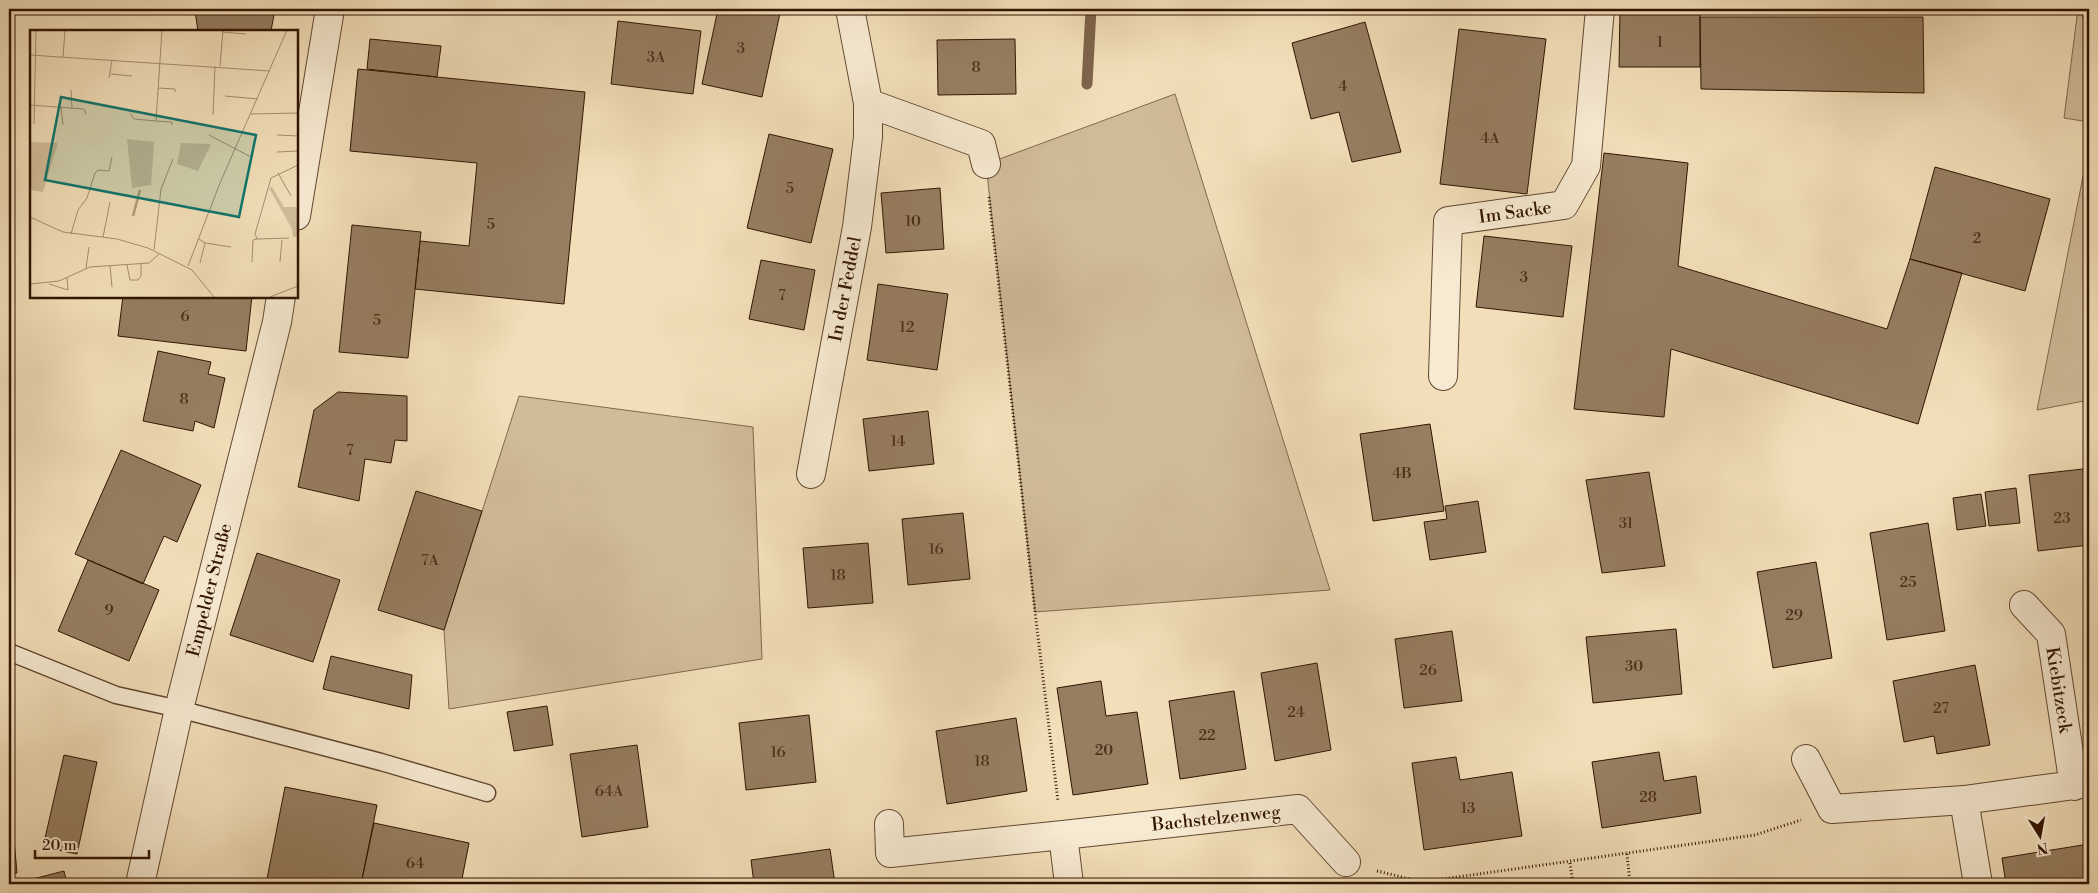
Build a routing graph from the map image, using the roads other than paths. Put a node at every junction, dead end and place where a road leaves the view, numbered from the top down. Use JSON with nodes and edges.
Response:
{"nodes":[{"id":1,"x":330,"y":9,"type":"edge"},
{"id":2,"x":850,"y":9,"type":"edge"},
{"id":3,"x":1600,"y":9,"type":"edge"},
{"id":4,"x":868,"y":103,"type":"junction"},
{"id":5,"x":986,"y":164,"type":"road end"},
{"id":6,"x":298,"y":204,"type":"edge"},
{"id":7,"x":282,"y":298,"type":"edge"},
{"id":8,"x":1443,"y":376,"type":"dead end"},
{"id":9,"x":811,"y":474,"type":"dead end"},
{"id":10,"x":2024,"y":605,"type":"dead end"},
{"id":11,"x":9,"y":652,"type":"edge"},
{"id":12,"x":179,"y":709,"type":"junction"},
{"id":13,"x":1806,"y":759,"type":"dead end"},
{"id":14,"x":2081,"y":784,"type":"edge"},
{"id":15,"x":487,"y":793,"type":"dead end"},
{"id":16,"x":1964,"y":800,"type":"junction"},
{"id":17,"x":889,"y":824,"type":"dead end"},
{"id":18,"x":1063,"y":834,"type":"junction"},
{"id":19,"x":1346,"y":862,"type":"road end"},
{"id":20,"x":140,"y":884,"type":"edge"},
{"id":21,"x":1069,"y":884,"type":"edge"},
{"id":22,"x":1978,"y":884,"type":"edge"}],
"edges":[{"from":1,"to":6,"type":"street"},
{"from":2,"to":4,"type":"street","name":"In der Feddel"},
{"from":3,"to":8,"type":"street","name":"Im Sacke"},
{"from":4,"to":5,"type":"street"},
{"from":4,"to":9,"type":"street","name":"In der Feddel"},
{"from":7,"to":12,"type":"street","name":"Empelder Straße"},
{"from":10,"to":14,"type":"street","name":"Kiebitzeck"},
{"from":11,"to":12,"type":"lane"},
{"from":12,"to":15,"type":"lane"},
{"from":12,"to":20,"type":"street","name":"Empelder Straße"},
{"from":13,"to":16,"type":"street","name":"Kiebitzeck"},
{"from":14,"to":16,"type":"street","name":"Kiebitzeck"},
{"from":16,"to":22,"type":"street"},
{"from":17,"to":18,"type":"street","name":"Bachstelzenweg"},
{"from":18,"to":19,"type":"street","name":"Bachstelzenweg"},
{"from":18,"to":21,"type":"street"}]}
